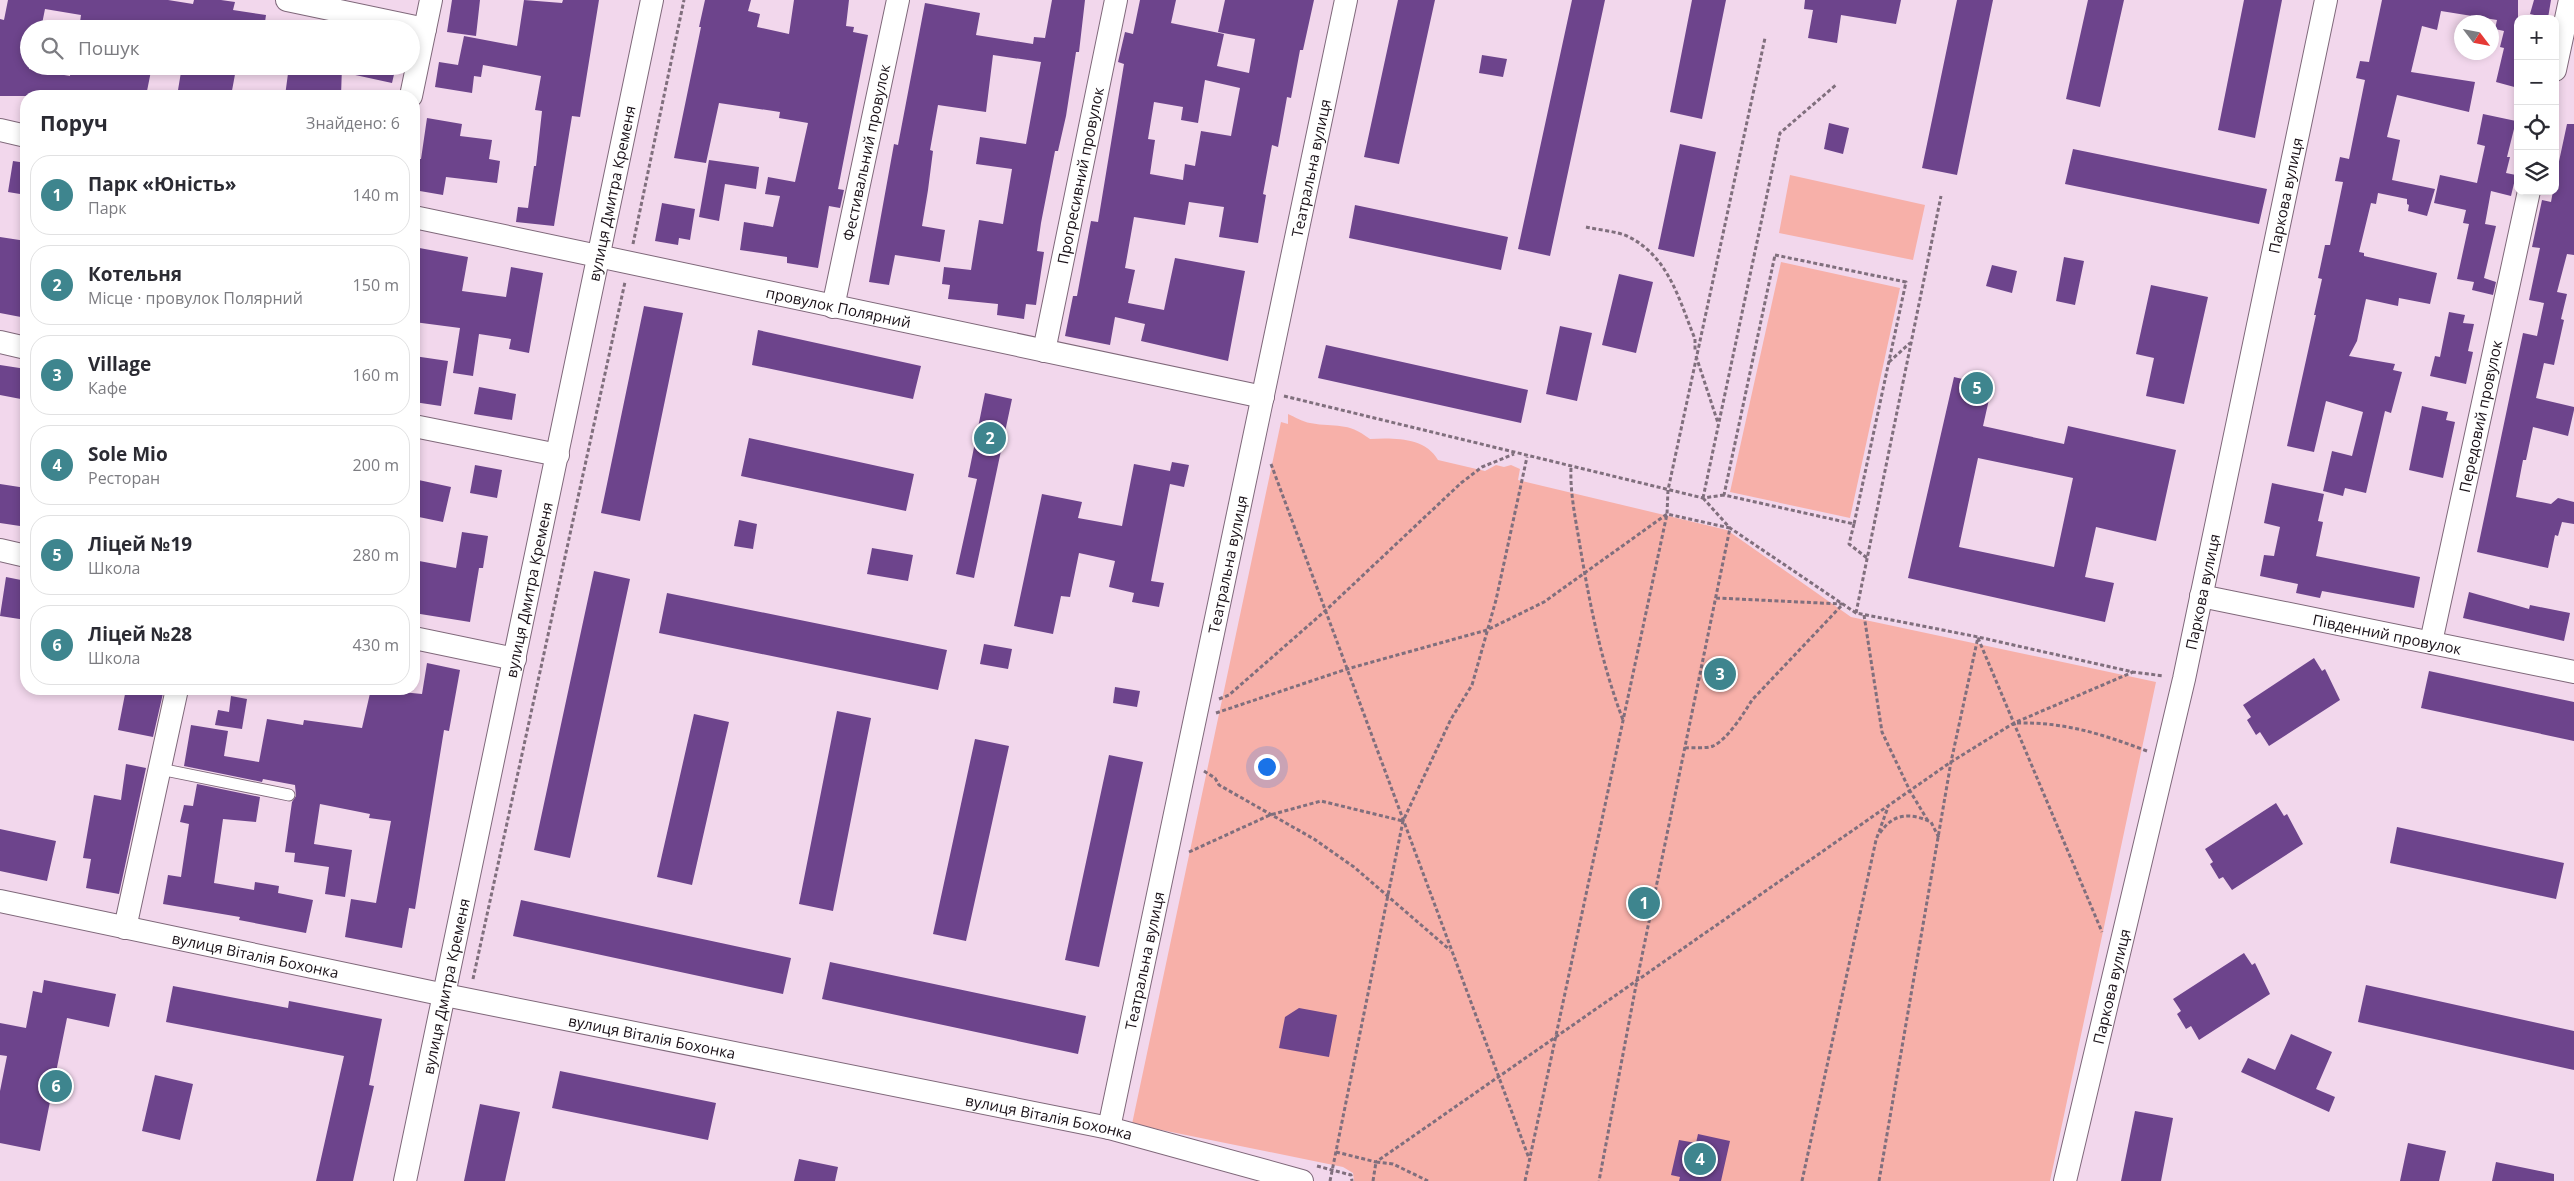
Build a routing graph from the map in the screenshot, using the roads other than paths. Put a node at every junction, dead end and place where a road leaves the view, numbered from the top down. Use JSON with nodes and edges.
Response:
{"nodes":[{"id":1,"x":286,"y":0,"type":"edge"},
{"id":2,"x":431,"y":0,"type":"edge"},
{"id":3,"x":652,"y":0,"type":"edge"},
{"id":4,"x":898,"y":0,"type":"edge"},
{"id":5,"x":1116,"y":0,"type":"edge"},
{"id":6,"x":1346,"y":0,"type":"edge"},
{"id":7,"x":2326,"y":0,"type":"edge"},
{"id":8,"x":2570,"y":0,"type":"edge"},
{"id":9,"x":382,"y":20,"type":"edge"},
{"id":10,"x":420,"y":28,"type":"edge"},
{"id":11,"x":425,"y":29,"type":"junction"},
{"id":12,"x":420,"y":53,"type":"edge"},
{"id":13,"x":2557,"y":60,"type":"edge"},
{"id":14,"x":415,"y":75,"type":"edge"},
{"id":15,"x":412,"y":90,"type":"edge"},
{"id":16,"x":0,"y":130,"type":"edge"},
{"id":17,"x":20,"y":135,"type":"edge"},
{"id":18,"x":2528,"y":195,"type":"edge"},
{"id":19,"x":420,"y":218,"type":"edge"},
{"id":20,"x":599,"y":258,"type":"junction"},
{"id":21,"x":833,"y":307,"type":"junction"},
{"id":22,"x":0,"y":342,"type":"edge"},
{"id":23,"x":20,"y":347,"type":"edge"},
{"id":24,"x":1044,"y":351,"type":"junction"},
{"id":25,"x":1272,"y":397,"type":"junction"},
{"id":26,"x":420,"y":427,"type":"edge"},
{"id":27,"x":558,"y":455,"type":"junction"},
{"id":28,"x":0,"y":550,"type":"edge"},
{"id":29,"x":20,"y":555,"type":"edge"},
{"id":30,"x":2201,"y":596,"type":"junction"},
{"id":31,"x":420,"y":639,"type":"edge"},
{"id":32,"x":2431,"y":642,"type":"junction"},
{"id":33,"x":515,"y":659,"type":"junction"},
{"id":34,"x":2574,"y":672,"type":"edge"},
{"id":35,"x":176,"y":695,"type":"edge"},
{"id":36,"x":160,"y":769,"type":"junction"},
{"id":37,"x":289,"y":796,"type":"dead end"},
{"id":38,"x":0,"y":901,"type":"edge"},
{"id":39,"x":126,"y":928,"type":"junction"},
{"id":40,"x":445,"y":995,"type":"junction"},
{"id":41,"x":1109,"y":1128,"type":"junction"},
{"id":42,"x":405,"y":1181,"type":"edge"},
{"id":43,"x":1302,"y":1181,"type":"edge"},
{"id":44,"x":2065,"y":1181,"type":"edge"}],
"edges":[{"from":1,"to":9,"type":"street"},
{"from":2,"to":11,"type":"street"},
{"from":3,"to":20,"type":"street","name":"вулиця Дмитра Кременя"},
{"from":4,"to":21,"type":"street","name":"Фестивальний провулок"},
{"from":5,"to":24,"type":"street","name":"Прогресивний провулок"},
{"from":6,"to":25,"type":"street","name":"Театральна вулиця"},
{"from":7,"to":30,"type":"street","name":"Паркова вулиця"},
{"from":8,"to":13,"type":"street"},
{"from":10,"to":11,"type":"street"},
{"from":11,"to":12,"type":"street"},
{"from":14,"to":15,"type":"street"},
{"from":16,"to":17,"type":"street"},
{"from":18,"to":32,"type":"street","name":"Передовий провулок"},
{"from":19,"to":20,"type":"street","name":"провулок Полярний"},
{"from":20,"to":21,"type":"street","name":"провулок Полярний"},
{"from":20,"to":27,"type":"street","name":"вулиця Дмитра Кременя"},
{"from":21,"to":24,"type":"street","name":"провулок Полярний"},
{"from":22,"to":23,"type":"street"},
{"from":24,"to":25,"type":"street","name":"провулок Полярний"},
{"from":25,"to":41,"type":"street","name":"Театральна вулиця"},
{"from":26,"to":27,"type":"street"},
{"from":27,"to":33,"type":"street","name":"вулиця Дмитра Кременя"},
{"from":28,"to":29,"type":"street"},
{"from":30,"to":32,"type":"street","name":"Південний провулок"},
{"from":30,"to":44,"type":"street","name":"Паркова вулиця"},
{"from":31,"to":33,"type":"street"},
{"from":32,"to":34,"type":"street","name":"Південний провулок"},
{"from":33,"to":40,"type":"street","name":"вулиця Дмитра Кременя"},
{"from":35,"to":36,"type":"street"},
{"from":36,"to":37,"type":"lane"},
{"from":36,"to":39,"type":"street"},
{"from":38,"to":39,"type":"street","name":"вулиця Віталія Бохонка"},
{"from":39,"to":40,"type":"street","name":"вулиця Віталія Бохонка"},
{"from":40,"to":41,"type":"street","name":"вулиця Віталія Бохонка"},
{"from":40,"to":42,"type":"street","name":"вулиця Дмитра Кременя"},
{"from":41,"to":43,"type":"street","name":"вулиця Віталія Бохонка"}]}
